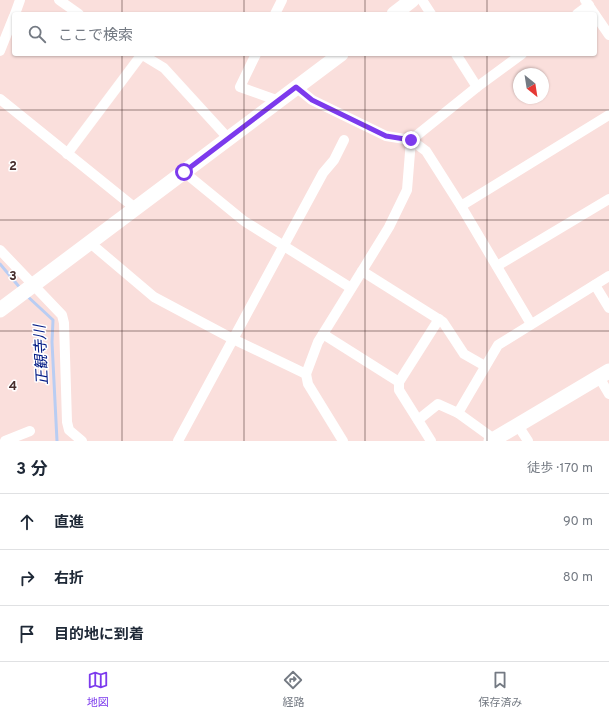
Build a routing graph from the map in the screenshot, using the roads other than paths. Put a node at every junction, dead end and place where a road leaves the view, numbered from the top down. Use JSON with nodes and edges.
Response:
{"nodes":[{"id":1,"x":20,"y":0,"type":"edge"},
{"id":2,"x":59,"y":0,"type":"edge"},
{"id":3,"x":282,"y":0,"type":"edge"},
{"id":4,"x":412,"y":0,"type":"edge"},
{"id":5,"x":422,"y":0,"type":"edge"},
{"id":6,"x":587,"y":3,"type":"edge"},
{"id":7,"x":15,"y":12,"type":"edge"},
{"id":8,"x":76,"y":12,"type":"edge"},
{"id":9,"x":276,"y":12,"type":"edge"},
{"id":10,"x":397,"y":12,"type":"edge"},
{"id":11,"x":430,"y":12,"type":"edge"},
{"id":12,"x":579,"y":12,"type":"edge"},
{"id":13,"x":593,"y":12,"type":"edge"},
{"id":14,"x":597,"y":18,"type":"edge"},
{"id":15,"x":12,"y":20,"type":"edge"},
{"id":16,"x":609,"y":35,"type":"edge"},
{"id":17,"x":0,"y":51,"type":"edge"},
{"id":18,"x":140,"y":56,"type":"edge"},
{"id":19,"x":145,"y":56,"type":"edge"},
{"id":20,"x":255,"y":56,"type":"edge"},
{"id":21,"x":337,"y":56,"type":"edge"},
{"id":22,"x":457,"y":56,"type":"edge"},
{"id":23,"x":519,"y":56,"type":"edge"},
{"id":24,"x":296,"y":87,"type":"junction"},
{"id":25,"x":478,"y":87,"type":"junction"},
{"id":26,"x":0,"y":99,"type":"edge"},
{"id":27,"x":279,"y":101,"type":"junction"},
{"id":28,"x":609,"y":115,"type":"edge"},
{"id":29,"x":228,"y":138,"type":"junction"},
{"id":30,"x":344,"y":140,"type":"dead end"},
{"id":31,"x":411,"y":140,"type":"junction"},
{"id":32,"x":67,"y":154,"type":"junction"},
{"id":33,"x":184,"y":172,"type":"junction"},
{"id":34,"x":609,"y":199,"type":"edge"},
{"id":35,"x":461,"y":206,"type":"junction"},
{"id":36,"x":135,"y":208,"type":"junction"},
{"id":37,"x":90,"y":242,"type":"junction"},
{"id":38,"x":284,"y":245,"type":"junction"},
{"id":39,"x":0,"y":250,"type":"edge"},
{"id":40,"x":497,"y":266,"type":"junction"},
{"id":41,"x":362,"y":271,"type":"junction"},
{"id":42,"x":609,"y":276,"type":"edge"},
{"id":43,"x":34,"y":285,"type":"junction"},
{"id":44,"x":595,"y":285,"type":"junction"},
{"id":45,"x":351,"y":288,"type":"junction"},
{"id":46,"x":609,"y":308,"type":"edge"},
{"id":47,"x":0,"y":310,"type":"edge"},
{"id":48,"x":440,"y":319,"type":"junction"},
{"id":49,"x":531,"y":324,"type":"junction"},
{"id":50,"x":323,"y":334,"type":"junction"},
{"id":51,"x":233,"y":339,"type":"junction"},
{"id":52,"x":485,"y":366,"type":"junction"},
{"id":53,"x":306,"y":374,"type":"junction"},
{"id":54,"x":604,"y":374,"type":"edge"},
{"id":55,"x":399,"y":382,"type":"junction"},
{"id":56,"x":609,"y":394,"type":"edge"},
{"id":57,"x":458,"y":412,"type":"junction"},
{"id":58,"x":418,"y":420,"type":"junction"},
{"id":59,"x":517,"y":424,"type":"junction"},
{"id":60,"x":30,"y":431,"type":"dead end"},
{"id":61,"x":492,"y":440,"type":"edge"},
{"id":62,"x":5,"y":441,"type":"edge"},
{"id":63,"x":82,"y":441,"type":"edge"},
{"id":64,"x":178,"y":441,"type":"edge"},
{"id":65,"x":343,"y":441,"type":"edge"},
{"id":66,"x":431,"y":441,"type":"edge"},
{"id":67,"x":528,"y":441,"type":"edge"}],
"edges":[{"from":1,"to":7,"type":"street"},
{"from":2,"to":8,"type":"street"},
{"from":3,"to":9,"type":"street"},
{"from":4,"to":10,"type":"street"},
{"from":5,"to":11,"type":"street"},
{"from":6,"to":12,"type":"street"},
{"from":6,"to":13,"type":"street"},
{"from":14,"to":16,"type":"street"},
{"from":15,"to":17,"type":"street"},
{"from":18,"to":32,"type":"street"},
{"from":19,"to":29,"type":"street"},
{"from":20,"to":27,"type":"street"},
{"from":21,"to":24,"type":"street"},
{"from":22,"to":25,"type":"street"},
{"from":23,"to":25,"type":"street"},
{"from":24,"to":27,"type":"street"},
{"from":24,"to":31,"type":"street"},
{"from":25,"to":31,"type":"street"},
{"from":26,"to":32,"type":"street"},
{"from":27,"to":29,"type":"street"},
{"from":28,"to":35,"type":"street"},
{"from":29,"to":33,"type":"street"},
{"from":30,"to":38,"type":"street"},
{"from":31,"to":35,"type":"street"},
{"from":31,"to":41,"type":"street"},
{"from":32,"to":36,"type":"street"},
{"from":33,"to":36,"type":"street"},
{"from":33,"to":38,"type":"street"},
{"from":34,"to":40,"type":"street"},
{"from":35,"to":40,"type":"street"},
{"from":36,"to":37,"type":"street"},
{"from":37,"to":43,"type":"street"},
{"from":37,"to":51,"type":"street"},
{"from":38,"to":45,"type":"street"},
{"from":38,"to":51,"type":"street"},
{"from":39,"to":43,"type":"street"},
{"from":40,"to":49,"type":"street"},
{"from":41,"to":45,"type":"street"},
{"from":41,"to":48,"type":"street"},
{"from":42,"to":44,"type":"street"},
{"from":43,"to":47,"type":"street"},
{"from":43,"to":63,"type":"street"},
{"from":44,"to":46,"type":"street"},
{"from":44,"to":49,"type":"street"},
{"from":45,"to":50,"type":"street"},
{"from":48,"to":52,"type":"street"},
{"from":48,"to":55,"type":"street"},
{"from":49,"to":52,"type":"street"},
{"from":50,"to":53,"type":"street"},
{"from":50,"to":55,"type":"street"},
{"from":51,"to":53,"type":"street"},
{"from":51,"to":64,"type":"street"},
{"from":52,"to":57,"type":"street"},
{"from":53,"to":65,"type":"street"},
{"from":54,"to":56,"type":"street"},
{"from":54,"to":59,"type":"street"},
{"from":55,"to":58,"type":"street"},
{"from":57,"to":58,"type":"street"},
{"from":57,"to":61,"type":"street"},
{"from":58,"to":66,"type":"street"},
{"from":59,"to":61,"type":"street"},
{"from":59,"to":67,"type":"street"},
{"from":60,"to":62,"type":"street"}]}
